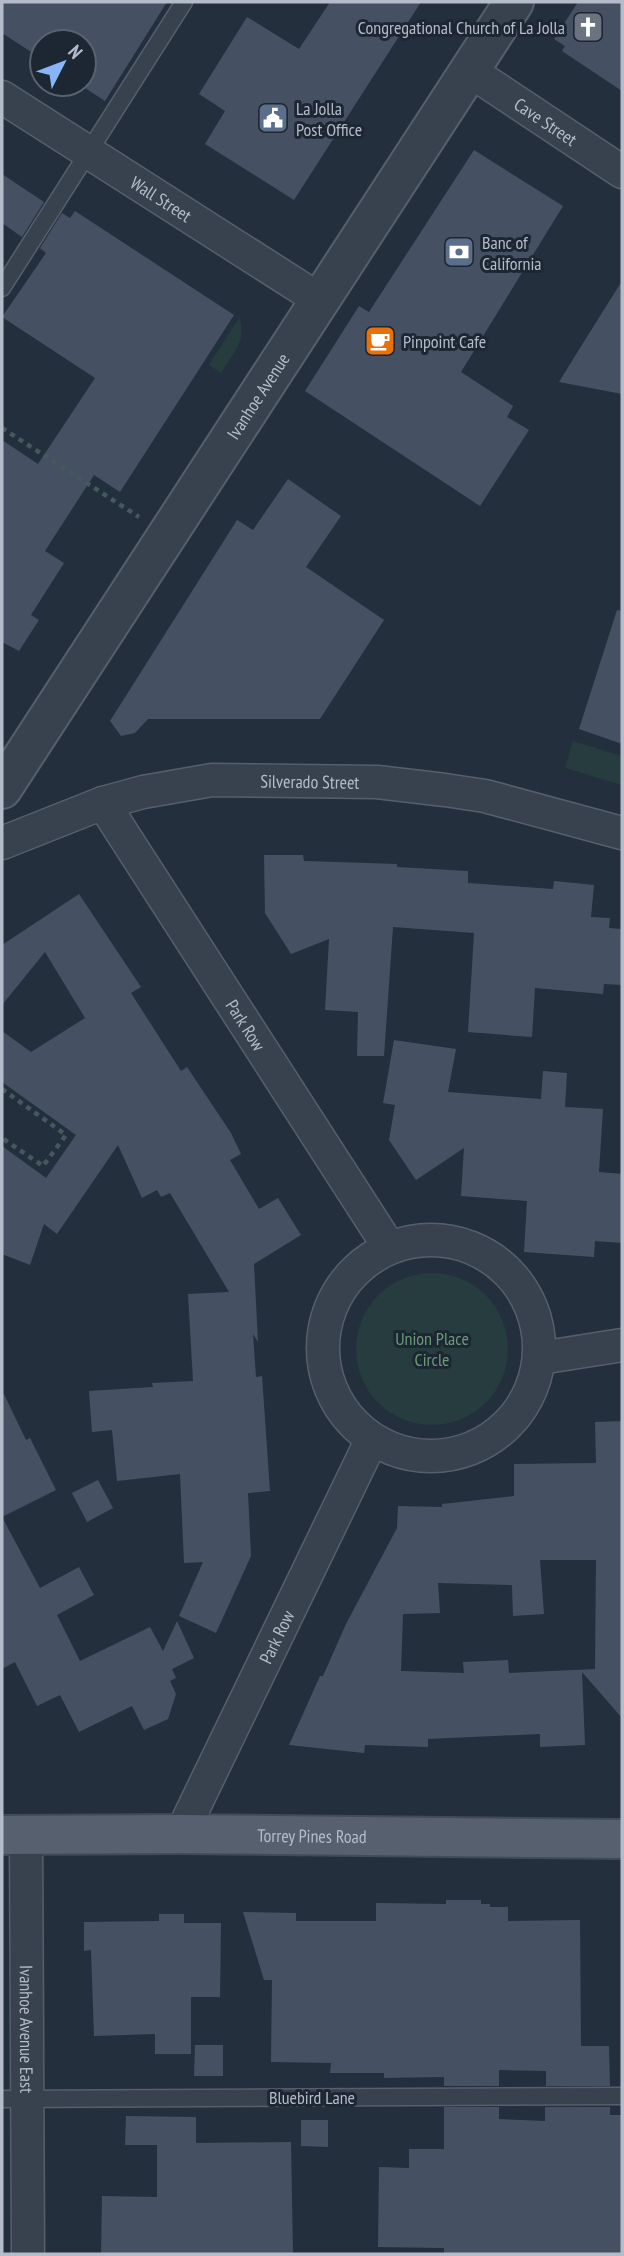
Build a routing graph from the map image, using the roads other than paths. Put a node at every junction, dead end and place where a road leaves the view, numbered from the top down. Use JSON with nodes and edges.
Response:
{"nodes":[{"id":1,"x":184,"y":2,"type":"edge"},
{"id":2,"x":514,"y":2,"type":"edge"},
{"id":3,"x":470,"y":71,"type":"junction"},
{"id":4,"x":2,"y":97,"type":"edge"},
{"id":5,"x":89,"y":152,"type":"junction"},
{"id":6,"x":622,"y":172,"type":"edge"},
{"id":7,"x":2,"y":288,"type":"edge"},
{"id":8,"x":320,"y":300,"type":"junction"},
{"id":9,"x":2,"y":789,"type":"edge"},
{"id":10,"x":103,"y":803,"type":"junction"},
{"id":11,"x":622,"y":833,"type":"edge"},
{"id":12,"x":2,"y":843,"type":"edge"},
{"id":13,"x":389,"y":1247,"type":"junction"},
{"id":14,"x":622,"y":1345,"type":"edge"},
{"id":15,"x":540,"y":1358,"type":"junction"},
{"id":16,"x":372,"y":1439,"type":"junction"},
{"id":17,"x":10,"y":1828,"type":"edge"},
{"id":18,"x":181,"y":1834,"type":"junction"},
{"id":19,"x":622,"y":1839,"type":"edge"},
{"id":20,"x":622,"y":2096,"type":"edge"},
{"id":21,"x":14,"y":2099,"type":"edge"},
{"id":22,"x":28,"y":2254,"type":"edge"}],
"edges":[{"from":1,"to":5,"type":"lane"},
{"from":2,"to":3,"type":"street","name":"Ivanhoe Avenue"},
{"from":3,"to":6,"type":"street","name":"Cave Street"},
{"from":3,"to":8,"type":"street","name":"Ivanhoe Avenue"},
{"from":4,"to":5,"type":"street","name":"Wall Street"},
{"from":5,"to":7,"type":"lane"},
{"from":5,"to":8,"type":"street","name":"Wall Street"},
{"from":8,"to":9,"type":"street","name":"Ivanhoe Avenue"},
{"from":10,"to":11,"type":"street","name":"Silverado Street"},
{"from":10,"to":12,"type":"street","name":"Silverado Street"},
{"from":10,"to":13,"type":"street","name":"Park Row"},
{"from":13,"to":15,"type":"street"},
{"from":13,"to":16,"type":"street"},
{"from":14,"to":15,"type":"street"},
{"from":15,"to":16,"type":"street"},
{"from":16,"to":18,"type":"street","name":"Park Row"},
{"from":17,"to":18,"type":"main road","name":"Torrey Pines Road"},
{"from":17,"to":21,"type":"street","name":"Ivanhoe Avenue East"},
{"from":18,"to":19,"type":"main road","name":"Torrey Pines Road"},
{"from":20,"to":21,"type":"lane","name":"Bluebird Lane"},
{"from":21,"to":22,"type":"street","name":"Ivanhoe Avenue East"}]}
